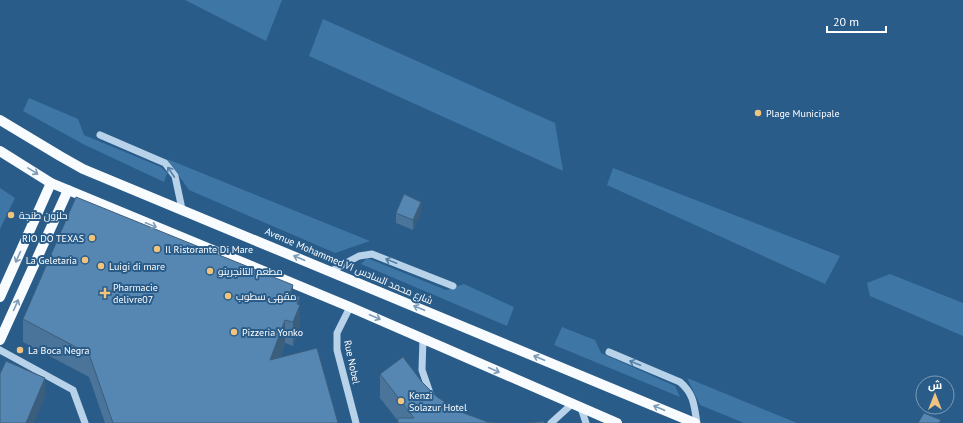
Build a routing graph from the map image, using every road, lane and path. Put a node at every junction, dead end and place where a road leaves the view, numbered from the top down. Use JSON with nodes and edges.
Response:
{"nodes":[{"id":1,"x":0,"y":120,"type":"edge"},
{"id":2,"x":100,"y":135,"type":"dead end"},
{"id":3,"x":0,"y":151,"type":"edge"},
{"id":4,"x":51,"y":183,"type":"junction"},
{"id":5,"x":68,"y":190,"type":"junction"},
{"id":6,"x":182,"y":209,"type":"junction"},
{"id":7,"x":331,"y":271,"type":"junction"},
{"id":8,"x":453,"y":286,"type":"dead end"},
{"id":9,"x":0,"y":297,"type":"edge"},
{"id":10,"x":350,"y":306,"type":"junction"},
{"id":11,"x":423,"y":338,"type":"junction"},
{"id":12,"x":0,"y":340,"type":"edge"},
{"id":13,"x":0,"y":350,"type":"edge"},
{"id":14,"x":609,"y":352,"type":"dead end"},
{"id":15,"x":435,"y":401,"type":"edge"},
{"id":16,"x":576,"y":406,"type":"junction"},
{"id":17,"x":85,"y":423,"type":"edge"},
{"id":18,"x":356,"y":423,"type":"edge"},
{"id":19,"x":551,"y":423,"type":"edge"},
{"id":20,"x":586,"y":423,"type":"edge"},
{"id":21,"x":617,"y":423,"type":"edge"},
{"id":22,"x":696,"y":423,"type":"edge"}],
"edges":[{"from":1,"to":6,"type":"main road","name":"Avenue Mohammed VI شارع محمد السادس"},
{"from":6,"to":2,"type":"street","one_way":true},
{"from":3,"to":4,"type":"main road","one_way":true},
{"from":4,"to":5,"type":"main road"},
{"from":4,"to":9,"type":"main road","one_way":true},
{"from":5,"to":10,"type":"main road","one_way":true},
{"from":12,"to":5,"type":"main road","one_way":true},
{"from":7,"to":6,"type":"main road","name":"Avenue Mohammed VI شارع محمد السادس","one_way":true},
{"from":8,"to":7,"type":"street","one_way":true},
{"from":22,"to":7,"type":"main road","name":"Avenue Mohammed VI شارع محمد السادس","one_way":true},
{"from":10,"to":11,"type":"main road","one_way":true},
{"from":10,"to":18,"type":"street","name":"Rue Nobel"},
{"from":11,"to":15,"type":"street"},
{"from":11,"to":16,"type":"main road","one_way":true},
{"from":13,"to":17,"type":"street"},
{"from":22,"to":14,"type":"street","one_way":true},
{"from":16,"to":19,"type":"street"},
{"from":16,"to":20,"type":"street"},
{"from":16,"to":21,"type":"main road"}]}
